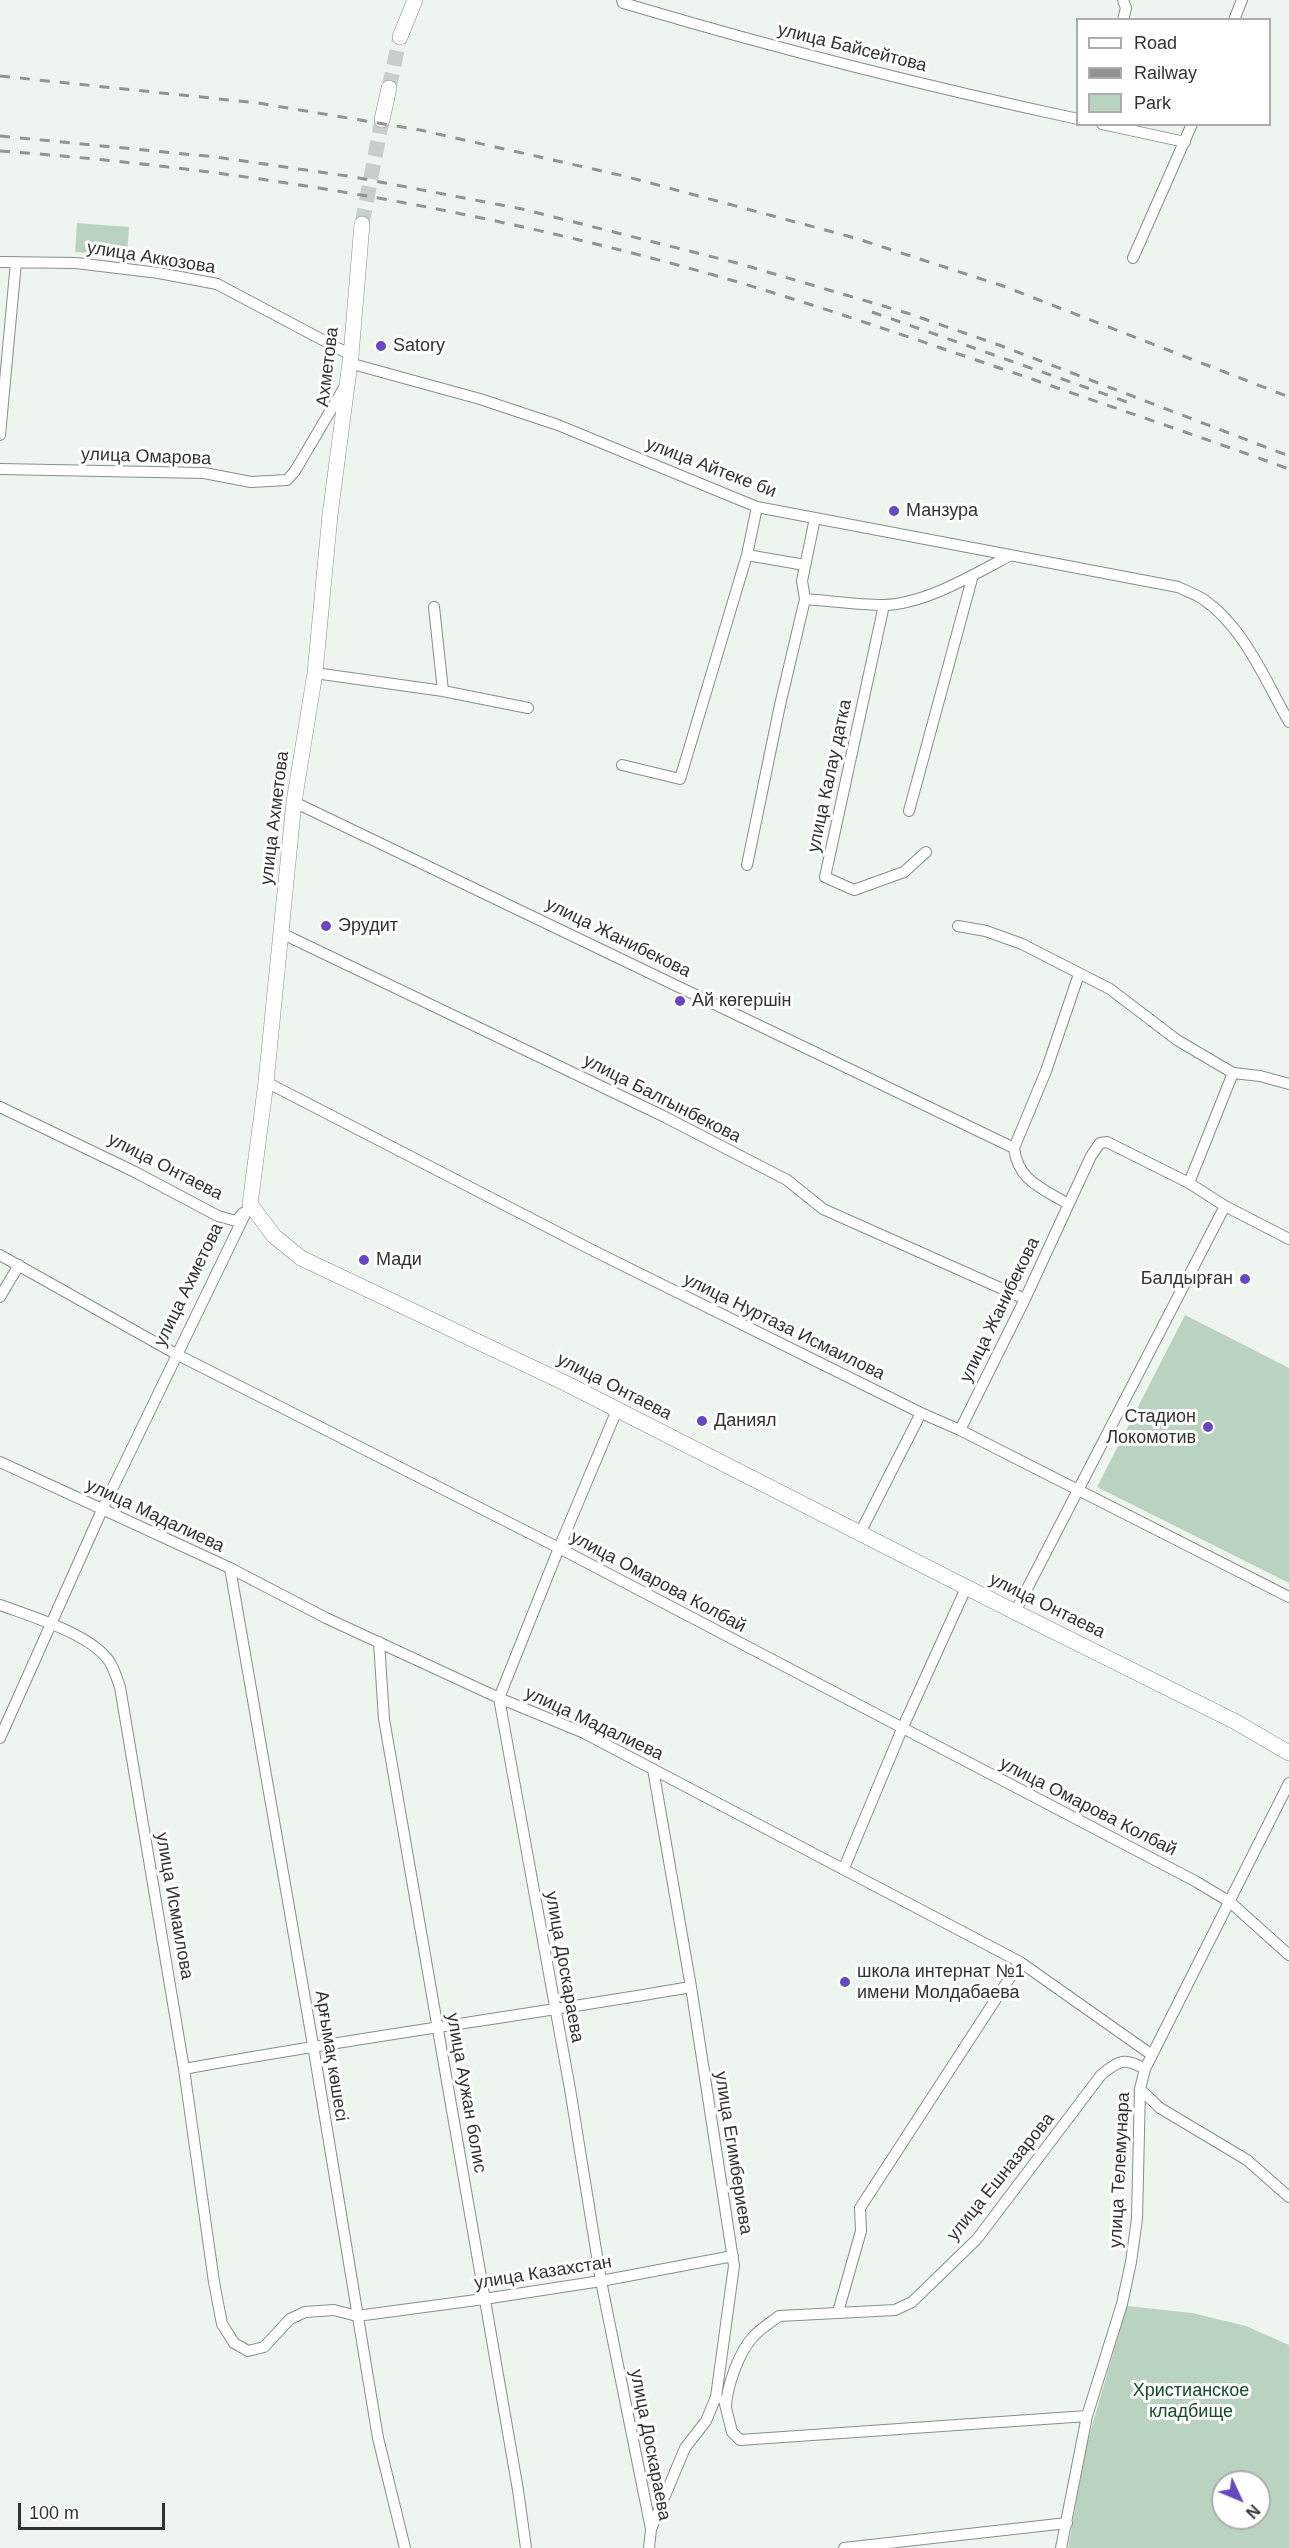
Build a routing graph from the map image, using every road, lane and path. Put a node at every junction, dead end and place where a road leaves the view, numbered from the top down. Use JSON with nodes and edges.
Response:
{"nodes":[{"id":1,"x":415,"y":0,"type":"edge"},
{"id":2,"x":622,"y":0,"type":"edge"},
{"id":3,"x":1123,"y":0,"type":"edge"},
{"id":4,"x":1242,"y":0,"type":"edge"},
{"id":5,"x":1124,"y":18,"type":"edge"},
{"id":6,"x":1235,"y":18,"type":"edge"},
{"id":7,"x":400,"y":37,"type":"tunnel mouth"},
{"id":8,"x":389,"y":88,"type":"tunnel mouth"},
{"id":9,"x":1076,"y":119,"type":"edge"},
{"id":10,"x":382,"y":120,"type":"tunnel mouth"},
{"id":11,"x":1111,"y":126,"type":"edge"},
{"id":12,"x":1191,"y":126,"type":"edge"},
{"id":13,"x":1185,"y":142,"type":"junction"},
{"id":14,"x":362,"y":224,"type":"tunnel mouth"},
{"id":15,"x":1133,"y":258,"type":"dead end"},
{"id":16,"x":0,"y":262,"type":"edge"},
{"id":17,"x":16,"y":262,"type":"junction"},
{"id":18,"x":350,"y":359,"type":"junction"},
{"id":19,"x":345,"y":385,"type":"junction"},
{"id":20,"x":0,"y":435,"type":"edge"},
{"id":21,"x":0,"y":469,"type":"edge"},
{"id":22,"x":758,"y":507,"type":"junction"},
{"id":23,"x":330,"y":515,"type":"joint"},
{"id":24,"x":814,"y":519,"type":"junction"},
{"id":25,"x":747,"y":555,"type":"junction"},
{"id":26,"x":1009,"y":556,"type":"junction"},
{"id":27,"x":805,"y":565,"type":"junction"},
{"id":28,"x":973,"y":575,"type":"junction"},
{"id":29,"x":805,"y":599,"type":"junction"},
{"id":30,"x":884,"y":605,"type":"junction"},
{"id":31,"x":434,"y":607,"type":"dead end"},
{"id":32,"x":315,"y":673,"type":"junction"},
{"id":33,"x":443,"y":691,"type":"junction"},
{"id":34,"x":528,"y":708,"type":"dead end"},
{"id":35,"x":1289,"y":722,"type":"edge"},
{"id":36,"x":622,"y":765,"type":"dead end"},
{"id":37,"x":294,"y":802,"type":"junction"},
{"id":38,"x":909,"y":811,"type":"dead end"},
{"id":39,"x":926,"y":852,"type":"dead end"},
{"id":40,"x":747,"y":865,"type":"dead end"},
{"id":41,"x":958,"y":926,"type":"dead end"},
{"id":42,"x":281,"y":933,"type":"junction"},
{"id":43,"x":1079,"y":974,"type":"junction"},
{"id":44,"x":1233,"y":1073,"type":"junction"},
{"id":45,"x":266,"y":1082,"type":"junction"},
{"id":46,"x":1289,"y":1084,"type":"edge"},
{"id":47,"x":0,"y":1107,"type":"edge"},
{"id":48,"x":1014,"y":1148,"type":"junction"},
{"id":49,"x":1189,"y":1182,"type":"junction"},
{"id":50,"x":250,"y":1204,"type":"junction"},
{"id":51,"x":1068,"y":1204,"type":"junction"},
{"id":52,"x":1225,"y":1206,"type":"junction"},
{"id":53,"x":1289,"y":1239,"type":"edge"},
{"id":54,"x":0,"y":1255,"type":"edge"},
{"id":55,"x":19,"y":1265,"type":"junction"},
{"id":56,"x":0,"y":1297,"type":"edge"},
{"id":57,"x":1025,"y":1299,"type":"junction"},
{"id":58,"x":176,"y":1354,"type":"junction"},
{"id":59,"x":618,"y":1410,"type":"junction"},
{"id":60,"x":921,"y":1413,"type":"junction"},
{"id":61,"x":960,"y":1430,"type":"junction"},
{"id":62,"x":0,"y":1462,"type":"edge"},
{"id":63,"x":1077,"y":1489,"type":"junction"},
{"id":64,"x":102,"y":1510,"type":"junction"},
{"id":65,"x":860,"y":1533,"type":"junction"},
{"id":66,"x":559,"y":1548,"type":"junction"},
{"id":67,"x":230,"y":1568,"type":"junction"},
{"id":68,"x":966,"y":1588,"type":"junction"},
{"id":69,"x":1289,"y":1597,"type":"edge"},
{"id":70,"x":0,"y":1605,"type":"edge"},
{"id":71,"x":1015,"y":1612,"type":"junction"},
{"id":72,"x":51,"y":1623,"type":"junction"},
{"id":73,"x":379,"y":1642,"type":"junction"},
{"id":74,"x":499,"y":1698,"type":"junction"},
{"id":75,"x":902,"y":1729,"type":"junction"},
{"id":76,"x":0,"y":1738,"type":"edge"},
{"id":77,"x":1289,"y":1753,"type":"edge"},
{"id":78,"x":653,"y":1769,"type":"junction"},
{"id":79,"x":1289,"y":1783,"type":"edge"},
{"id":80,"x":844,"y":1868,"type":"junction"},
{"id":81,"x":1230,"y":1902,"type":"junction"},
{"id":82,"x":1289,"y":1955,"type":"edge"},
{"id":83,"x":1020,"y":1962,"type":"junction"},
{"id":84,"x":691,"y":1987,"type":"junction"},
{"id":85,"x":555,"y":2010,"type":"junction"},
{"id":86,"x":438,"y":2025,"type":"junction"},
{"id":87,"x":313,"y":2045,"type":"junction"},
{"id":88,"x":1152,"y":2055,"type":"junction"},
{"id":89,"x":184,"y":2069,"type":"junction"},
{"id":90,"x":1145,"y":2069,"type":"junction"},
{"id":91,"x":1140,"y":2089,"type":"junction"},
{"id":92,"x":1289,"y":2196,"type":"edge"},
{"id":93,"x":733,"y":2256,"type":"junction"},
{"id":94,"x":601,"y":2281,"type":"junction"},
{"id":95,"x":214,"y":2282,"type":"joint"},
{"id":96,"x":484,"y":2299,"type":"junction"},
{"id":97,"x":838,"y":2312,"type":"junction"},
{"id":98,"x":357,"y":2316,"type":"junction"},
{"id":99,"x":718,"y":2380,"type":"junction"},
{"id":100,"x":726,"y":2406,"type":"junction"},
{"id":101,"x":1087,"y":2416,"type":"junction"},
{"id":102,"x":1067,"y":2523,"type":"junction"},
{"id":103,"x":651,"y":2529,"type":"junction"},
{"id":104,"x":649,"y":2547,"type":"edge"},
{"id":105,"x":405,"y":2548,"type":"edge"},
{"id":106,"x":526,"y":2548,"type":"edge"},
{"id":107,"x":844,"y":2548,"type":"edge"},
{"id":108,"x":1060,"y":2548,"type":"edge"}],
"edges":[{"from":1,"to":7,"type":"main road"},
{"from":2,"to":9,"type":"street","name":"улица Байсейтова"},
{"from":3,"to":5,"type":"street"},
{"from":4,"to":6,"type":"street"},
{"from":8,"to":10,"type":"main road"},
{"from":11,"to":13,"type":"street"},
{"from":12,"to":13,"type":"street"},
{"from":13,"to":15,"type":"street"},
{"from":14,"to":18,"type":"main road","name":"Ахметова"},
{"from":16,"to":17,"type":"street","name":"улица Аккозова"},
{"from":17,"to":18,"type":"street","name":"улица Аккозова"},
{"from":17,"to":20,"type":"street"},
{"from":18,"to":19,"type":"main road","name":"Ахметова"},
{"from":18,"to":22,"type":"street","name":"улица Айтеке би"},
{"from":19,"to":21,"type":"street","name":"улица Омарова"},
{"from":19,"to":23,"type":"main road","name":"Ахметова"},
{"from":22,"to":24,"type":"street","name":"улица Айтеке би"},
{"from":22,"to":25,"type":"street"},
{"from":23,"to":32,"type":"main road","name":"улица Ахметова"},
{"from":24,"to":26,"type":"street","name":"улица Айтеке би"},
{"from":24,"to":27,"type":"street"},
{"from":25,"to":27,"type":"street"},
{"from":25,"to":36,"type":"street"},
{"from":26,"to":28,"type":"street"},
{"from":26,"to":35,"type":"street","name":"улица Айтеке би"},
{"from":27,"to":29,"type":"street"},
{"from":28,"to":30,"type":"street"},
{"from":28,"to":38,"type":"street"},
{"from":29,"to":30,"type":"street"},
{"from":29,"to":40,"type":"street"},
{"from":30,"to":39,"type":"street","name":"улица Калау датка"},
{"from":31,"to":33,"type":"street"},
{"from":32,"to":33,"type":"street"},
{"from":32,"to":37,"type":"main road","name":"улица Ахметова"},
{"from":33,"to":34,"type":"street"},
{"from":37,"to":42,"type":"main road","name":"улица Ахметова"},
{"from":37,"to":48,"type":"street","name":"улица Жанибекова"},
{"from":41,"to":43,"type":"street"},
{"from":42,"to":45,"type":"main road","name":"улица Ахметова"},
{"from":42,"to":57,"type":"street","name":"улица Балгынбекова"},
{"from":43,"to":44,"type":"street"},
{"from":43,"to":48,"type":"street"},
{"from":44,"to":46,"type":"street"},
{"from":44,"to":49,"type":"street"},
{"from":45,"to":50,"type":"main road","name":"улица Ахметова"},
{"from":45,"to":60,"type":"street","name":"улица Нуртаза Исмаилова"},
{"from":47,"to":50,"type":"street","name":"улица Онтаева"},
{"from":48,"to":51,"type":"street"},
{"from":49,"to":51,"type":"street","name":"улица Жанибекова"},
{"from":49,"to":52,"type":"street"},
{"from":50,"to":58,"type":"street","name":"улица Ахметова"},
{"from":50,"to":59,"type":"main road","name":"улица Онтаева"},
{"from":51,"to":57,"type":"street","name":"улица Жанибекова"},
{"from":52,"to":53,"type":"street"},
{"from":52,"to":63,"type":"street"},
{"from":54,"to":55,"type":"street","name":"улица Омарова Колбай"},
{"from":55,"to":56,"type":"street"},
{"from":55,"to":58,"type":"street","name":"улица Омарова Колбай"},
{"from":57,"to":61,"type":"street","name":"улица Жанибекова"},
{"from":58,"to":64,"type":"street","name":"улица Ахметова"},
{"from":58,"to":66,"type":"street","name":"улица Омарова Колбай"},
{"from":59,"to":65,"type":"main road","name":"улица Онтаева"},
{"from":59,"to":66,"type":"street"},
{"from":60,"to":61,"type":"street","name":"улица Нуртаза Исмаилова"},
{"from":60,"to":65,"type":"street"},
{"from":61,"to":63,"type":"street","name":"улица Нуртаза Исмаилова"},
{"from":62,"to":64,"type":"street","name":"улица Мадалиева"},
{"from":63,"to":69,"type":"street","name":"улица Нуртаза Исмаилова"},
{"from":63,"to":71,"type":"street"},
{"from":64,"to":67,"type":"street","name":"улица Мадалиева"},
{"from":64,"to":72,"type":"street","name":"улица Ахметова"},
{"from":65,"to":68,"type":"main road","name":"улица Онтаева"},
{"from":66,"to":74,"type":"street"},
{"from":66,"to":75,"type":"street","name":"улица Омарова Колбай"},
{"from":67,"to":73,"type":"street","name":"улица Мадалиева"},
{"from":67,"to":87,"type":"street","name":"Арғымақ көшесі"},
{"from":68,"to":71,"type":"main road","name":"улица Онтаева"},
{"from":68,"to":75,"type":"street"},
{"from":70,"to":72,"type":"street","name":"улица Исмаилова"},
{"from":71,"to":77,"type":"main road","name":"улица Онтаева"},
{"from":72,"to":76,"type":"street","name":"улица Ахметова"},
{"from":72,"to":89,"type":"street","name":"улица Исмаилова"},
{"from":73,"to":74,"type":"street","name":"улица Мадалиева"},
{"from":73,"to":86,"type":"street","name":"улица Аужан болис"},
{"from":74,"to":78,"type":"street","name":"улица Мадалиева"},
{"from":74,"to":85,"type":"street","name":"улица Доскараева"},
{"from":75,"to":80,"type":"street"},
{"from":75,"to":81,"type":"street","name":"улица Омарова Колбай"},
{"from":78,"to":80,"type":"street","name":"улица Мадалиева"},
{"from":78,"to":84,"type":"street","name":"улица Егимбериева"},
{"from":79,"to":81,"type":"street","name":"улица Телемунара"},
{"from":80,"to":83,"type":"street","name":"улица Мадалиева"},
{"from":81,"to":82,"type":"street","name":"улица Омарова Колбай"},
{"from":81,"to":88,"type":"street","name":"улица Телемунара"},
{"from":83,"to":88,"type":"street","name":"улица Мадалиева"},
{"from":83,"to":97,"type":"street"},
{"from":84,"to":85,"type":"street"},
{"from":84,"to":93,"type":"street","name":"улица Егимбериева"},
{"from":85,"to":86,"type":"street"},
{"from":85,"to":94,"type":"street","name":"улица Доскараева"},
{"from":86,"to":87,"type":"street"},
{"from":86,"to":96,"type":"street","name":"улица Аужан болис"},
{"from":87,"to":89,"type":"street"},
{"from":87,"to":98,"type":"street","name":"Арғымақ көшесі"},
{"from":88,"to":90,"type":"street","name":"улица Телемунара"},
{"from":89,"to":95,"type":"street","name":"улица Исмаилова"},
{"from":90,"to":91,"type":"street","name":"улица Телемунара"},
{"from":90,"to":97,"type":"street","name":"улица Ешназарова"},
{"from":91,"to":92,"type":"street"},
{"from":91,"to":101,"type":"street","name":"улица Телемунара"},
{"from":93,"to":94,"type":"street","name":"улица Казахстан"},
{"from":93,"to":99,"type":"street","name":"улица Егимбериева"},
{"from":94,"to":96,"type":"street","name":"улица Казахстан"},
{"from":94,"to":103,"type":"street","name":"улица Доскараева"},
{"from":95,"to":98,"type":"street","name":"улица Казахстан"},
{"from":96,"to":98,"type":"street","name":"улица Казахстан"},
{"from":96,"to":106,"type":"street","name":"улица Аужан болис"},
{"from":97,"to":100,"type":"street","name":"улица Ешназарова"},
{"from":98,"to":105,"type":"street","name":"Арғымақ көшесі"},
{"from":99,"to":100,"type":"street","name":"улица Ешназарова"},
{"from":99,"to":103,"type":"street","name":"улица Егимбериева"},
{"from":100,"to":101,"type":"street","name":"улица Ешназарова"},
{"from":101,"to":102,"type":"street","name":"улица Телемунара"},
{"from":102,"to":107,"type":"street"},
{"from":102,"to":108,"type":"street","name":"улица Телемунара"},
{"from":103,"to":104,"type":"street","name":"улица Доскараева"}]}
